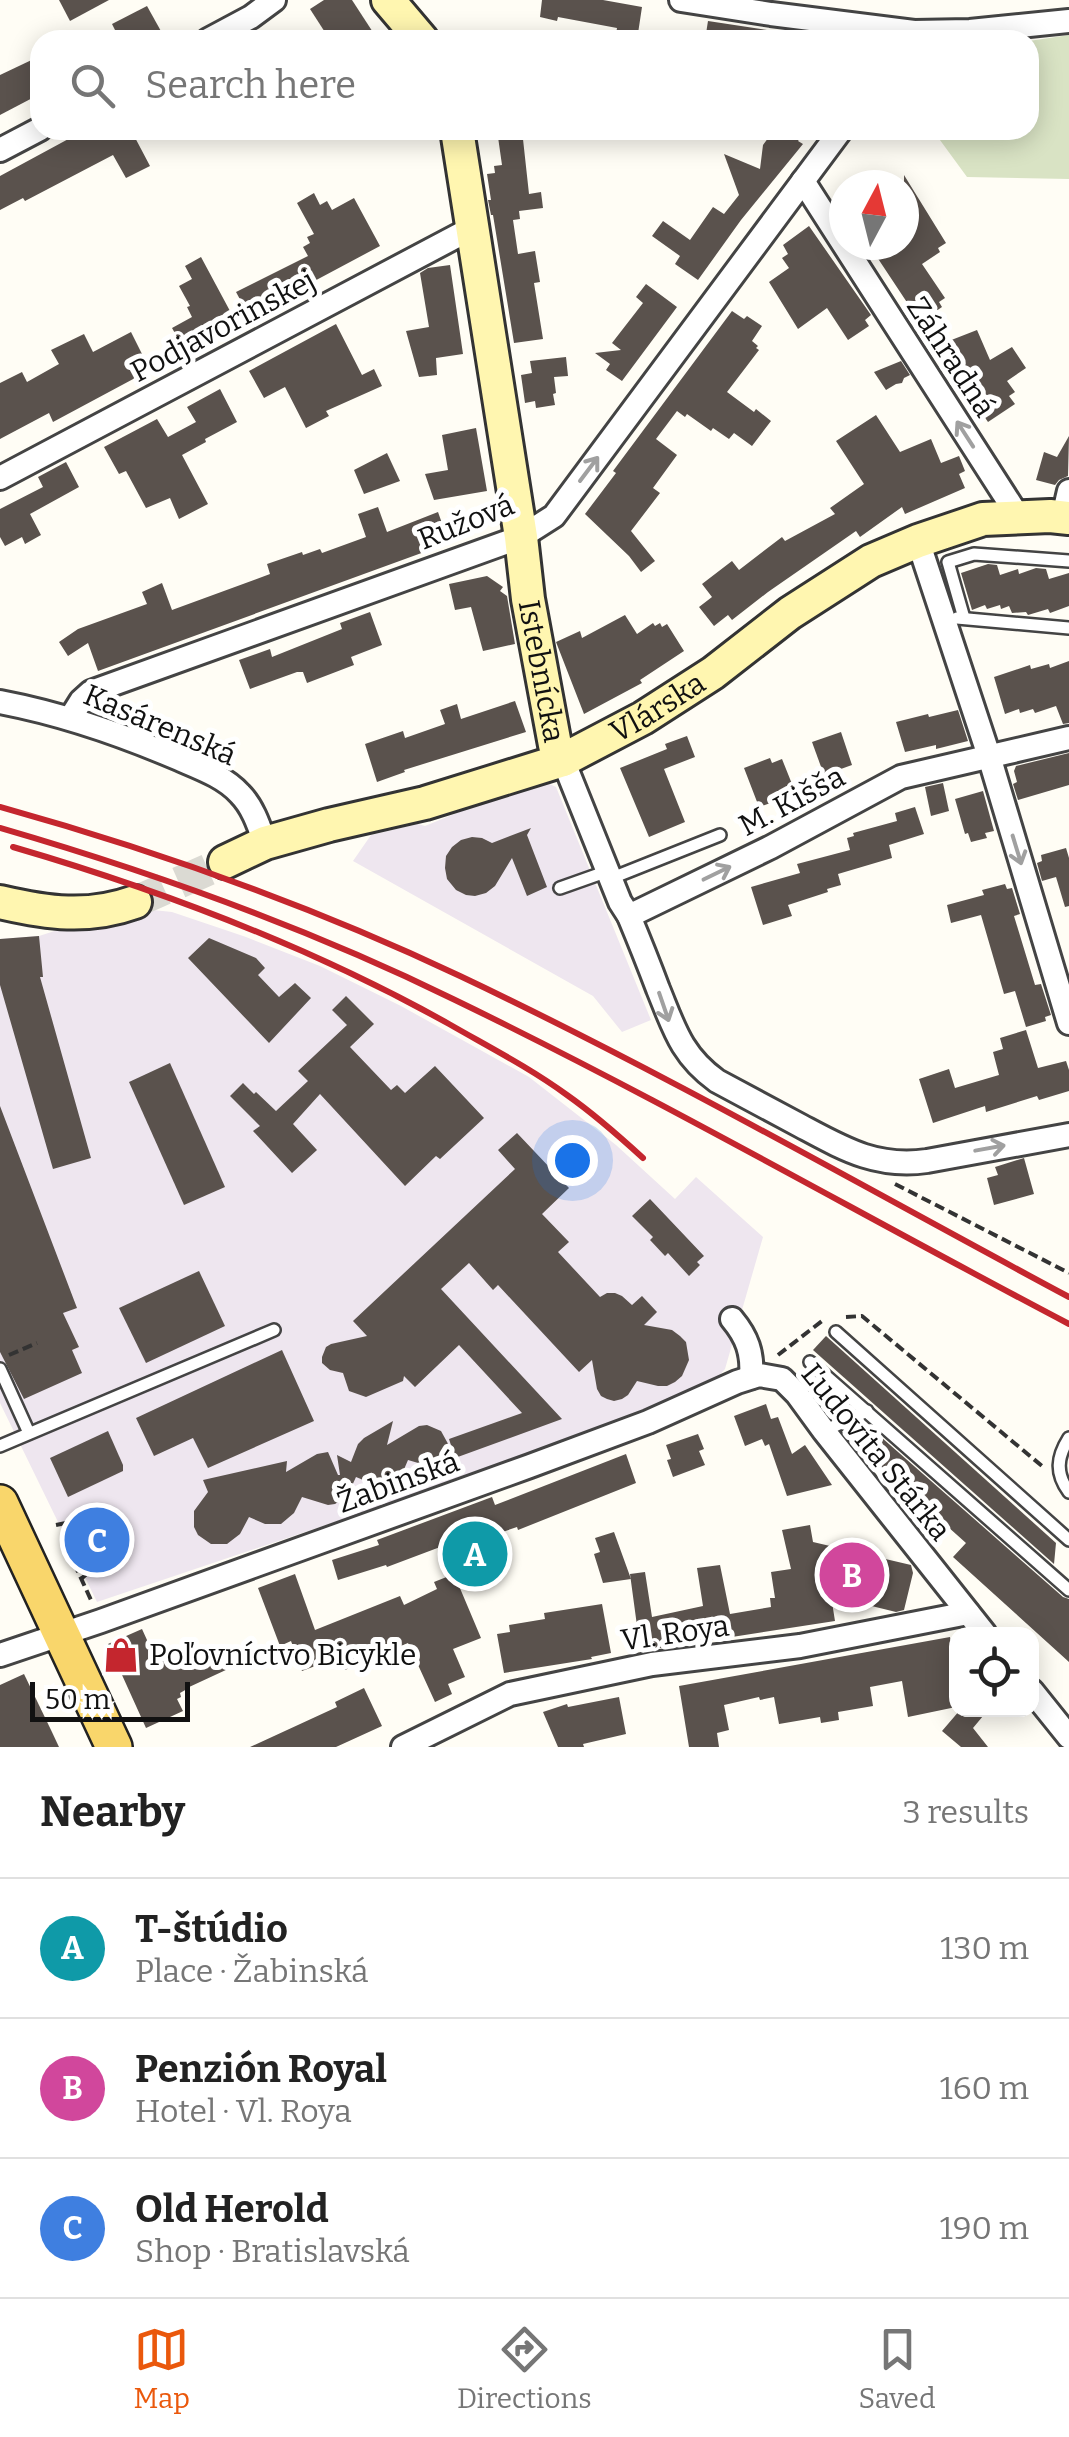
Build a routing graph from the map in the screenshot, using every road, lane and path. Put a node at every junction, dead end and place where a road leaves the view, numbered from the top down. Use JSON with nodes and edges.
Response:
{"nodes":[{"id":1,"x":274,"y":0,"type":"edge"},
{"id":2,"x":388,"y":0,"type":"edge"},
{"id":3,"x":681,"y":0,"type":"edge"},
{"id":4,"x":771,"y":7,"type":"edge"},
{"id":5,"x":1069,"y":21,"type":"edge"},
{"id":6,"x":227,"y":30,"type":"edge"},
{"id":7,"x":414,"y":30,"type":"edge"},
{"id":8,"x":882,"y":30,"type":"edge"},
{"id":9,"x":988,"y":30,"type":"edge"},
{"id":10,"x":30,"y":134,"type":"edge"},
{"id":11,"x":459,"y":140,"type":"edge"},
{"id":12,"x":833,"y":140,"type":"edge"},
{"id":13,"x":0,"y":150,"type":"edge"},
{"id":14,"x":802,"y":181,"type":"junction"},
{"id":15,"x":474,"y":227,"type":"junction"},
{"id":16,"x":0,"y":478,"type":"edge"},
{"id":17,"x":1067,"y":509,"type":"edge"},
{"id":18,"x":1018,"y":516,"type":"junction"},
{"id":19,"x":521,"y":536,"type":"junction"},
{"id":20,"x":918,"y":541,"type":"junction"},
{"id":21,"x":1069,"y":561,"type":"edge"},
{"id":22,"x":954,"y":618,"type":"junction"},
{"id":23,"x":1069,"y":628,"type":"edge"},
{"id":24,"x":0,"y":702,"type":"edge"},
{"id":25,"x":70,"y":718,"type":"junction"},
{"id":26,"x":1069,"y":738,"type":"edge"},
{"id":27,"x":989,"y":756,"type":"junction"},
{"id":28,"x":563,"y":760,"type":"junction"},
{"id":29,"x":720,"y":835,"type":"dead end"},
{"id":30,"x":265,"y":843,"type":"junction"},
{"id":31,"x":225,"y":862,"type":"tunnel mouth"},
{"id":32,"x":610,"y":874,"type":"junction"},
{"id":33,"x":560,"y":888,"type":"dead end"},
{"id":34,"x":0,"y":902,"type":"edge"},
{"id":35,"x":135,"y":902,"type":"tunnel mouth"},
{"id":36,"x":629,"y":916,"type":"junction"},
{"id":37,"x":1069,"y":1023,"type":"edge"},
{"id":38,"x":1069,"y":1135,"type":"edge"},
{"id":39,"x":826,"y":1318,"type":"dead end"},
{"id":40,"x":844,"y":1318,"type":"dead end"},
{"id":41,"x":732,"y":1319,"type":"dead end"},
{"id":42,"x":274,"y":1330,"type":"dead end"},
{"id":43,"x":836,"y":1332,"type":"dead end"},
{"id":44,"x":800,"y":1337,"type":"dead end"},
{"id":45,"x":37,"y":1343,"type":"dead end"},
{"id":46,"x":13,"y":1354,"type":"dead end"},
{"id":47,"x":810,"y":1362,"type":"dead end"},
{"id":48,"x":0,"y":1369,"type":"edge"},
{"id":49,"x":751,"y":1377,"type":"junction"},
{"id":50,"x":866,"y":1411,"type":"junction"},
{"id":51,"x":824,"y":1431,"type":"junction"},
{"id":52,"x":29,"y":1433,"type":"junction"},
{"id":53,"x":1069,"y":1438,"type":"edge"},
{"id":54,"x":0,"y":1446,"type":"edge"},
{"id":55,"x":1066,"y":1487,"type":"edge"},
{"id":56,"x":0,"y":1503,"type":"edge"},
{"id":57,"x":56,"y":1526,"type":"dead end"},
{"id":58,"x":1069,"y":1540,"type":"edge"},
{"id":59,"x":74,"y":1563,"type":"dead end"},
{"id":60,"x":82,"y":1580,"type":"junction"},
{"id":61,"x":1069,"y":1590,"type":"edge"},
{"id":62,"x":94,"y":1608,"type":"dead end"},
{"id":63,"x":968,"y":1614,"type":"junction"},
{"id":64,"x":979,"y":1627,"type":"edge"},
{"id":65,"x":61,"y":1635,"type":"junction"},
{"id":66,"x":0,"y":1656,"type":"edge"},
{"id":67,"x":1039,"y":1701,"type":"edge"},
{"id":68,"x":1069,"y":1737,"type":"edge"},
{"id":69,"x":114,"y":1747,"type":"edge"},
{"id":70,"x":403,"y":1747,"type":"edge"}],
"edges":[{"from":1,"to":6,"type":"street"},
{"from":2,"to":7,"type":"main road"},
{"from":3,"to":4,"type":"street"},
{"from":4,"to":8,"type":"street"},
{"from":5,"to":9,"type":"street"},
{"from":10,"to":13,"type":"street"},
{"from":11,"to":15,"type":"main road","name":"Istebnícka"},
{"from":12,"to":14,"type":"street","name":"Ružová"},
{"from":18,"to":14,"type":"street","name":"Záhradná","one_way":true},
{"from":19,"to":14,"type":"street","name":"Ružová","one_way":true},
{"from":15,"to":16,"type":"street","name":"Podjavorinskej"},
{"from":15,"to":19,"type":"main road","name":"Istebnícka"},
{"from":17,"to":18,"type":"main road","name":"Vlárska"},
{"from":18,"to":20,"type":"main road","name":"Vlárska"},
{"from":19,"to":25,"type":"street","name":"Ružová"},
{"from":19,"to":28,"type":"main road","name":"Istebnícka"},
{"from":20,"to":22,"type":"street"},
{"from":20,"to":28,"type":"main road","name":"Vlárska"},
{"from":21,"to":22,"type":"lane"},
{"from":22,"to":23,"type":"lane"},
{"from":22,"to":27,"type":"street"},
{"from":24,"to":25,"type":"street","name":"Kasárenská"},
{"from":25,"to":30,"type":"street","name":"Kasárenská"},
{"from":26,"to":27,"type":"street","name":"M. Kišša"},
{"from":36,"to":27,"type":"street","name":"M. Kišša","one_way":true},
{"from":27,"to":37,"type":"street","one_way":true},
{"from":28,"to":30,"type":"main road","name":"Vlárska"},
{"from":28,"to":32,"type":"street","name":"Istebnícka"},
{"from":29,"to":32,"type":"lane"},
{"from":30,"to":31,"type":"main road","name":"Vlárska"},
{"from":32,"to":33,"type":"lane"},
{"from":32,"to":36,"type":"street","name":"Istebnícka"},
{"from":34,"to":35,"type":"main road"},
{"from":36,"to":38,"type":"street","name":"Istebnícka","one_way":true},
{"from":39,"to":44,"type":"path"},
{"from":40,"to":55,"type":"path"},
{"from":41,"to":49,"type":"street","name":"Ľudovíta Stárka"},
{"from":42,"to":52,"type":"lane"},
{"from":43,"to":58,"type":"lane"},
{"from":45,"to":46,"type":"path"},
{"from":47,"to":50,"type":"lane"},
{"from":48,"to":52,"type":"lane"},
{"from":49,"to":51,"type":"street","name":"Ľudovíta Stárka"},
{"from":49,"to":65,"type":"street","name":"Žabinská"},
{"from":50,"to":51,"type":"lane"},
{"from":50,"to":61,"type":"lane"},
{"from":51,"to":63,"type":"street","name":"Ľudovíta Stárka"},
{"from":52,"to":54,"type":"lane"},
{"from":53,"to":55,"type":"lane"},
{"from":56,"to":65,"type":"main road"},
{"from":57,"to":60,"type":"path"},
{"from":59,"to":60,"type":"path"},
{"from":60,"to":62,"type":"path"},
{"from":63,"to":64,"type":"street","name":"Ľudovíta Stárka"},
{"from":63,"to":70,"type":"street","name":"Vl. Roya"},
{"from":65,"to":66,"type":"street","name":"Žabinská"},
{"from":65,"to":69,"type":"main road"},
{"from":67,"to":68,"type":"street"}]}
